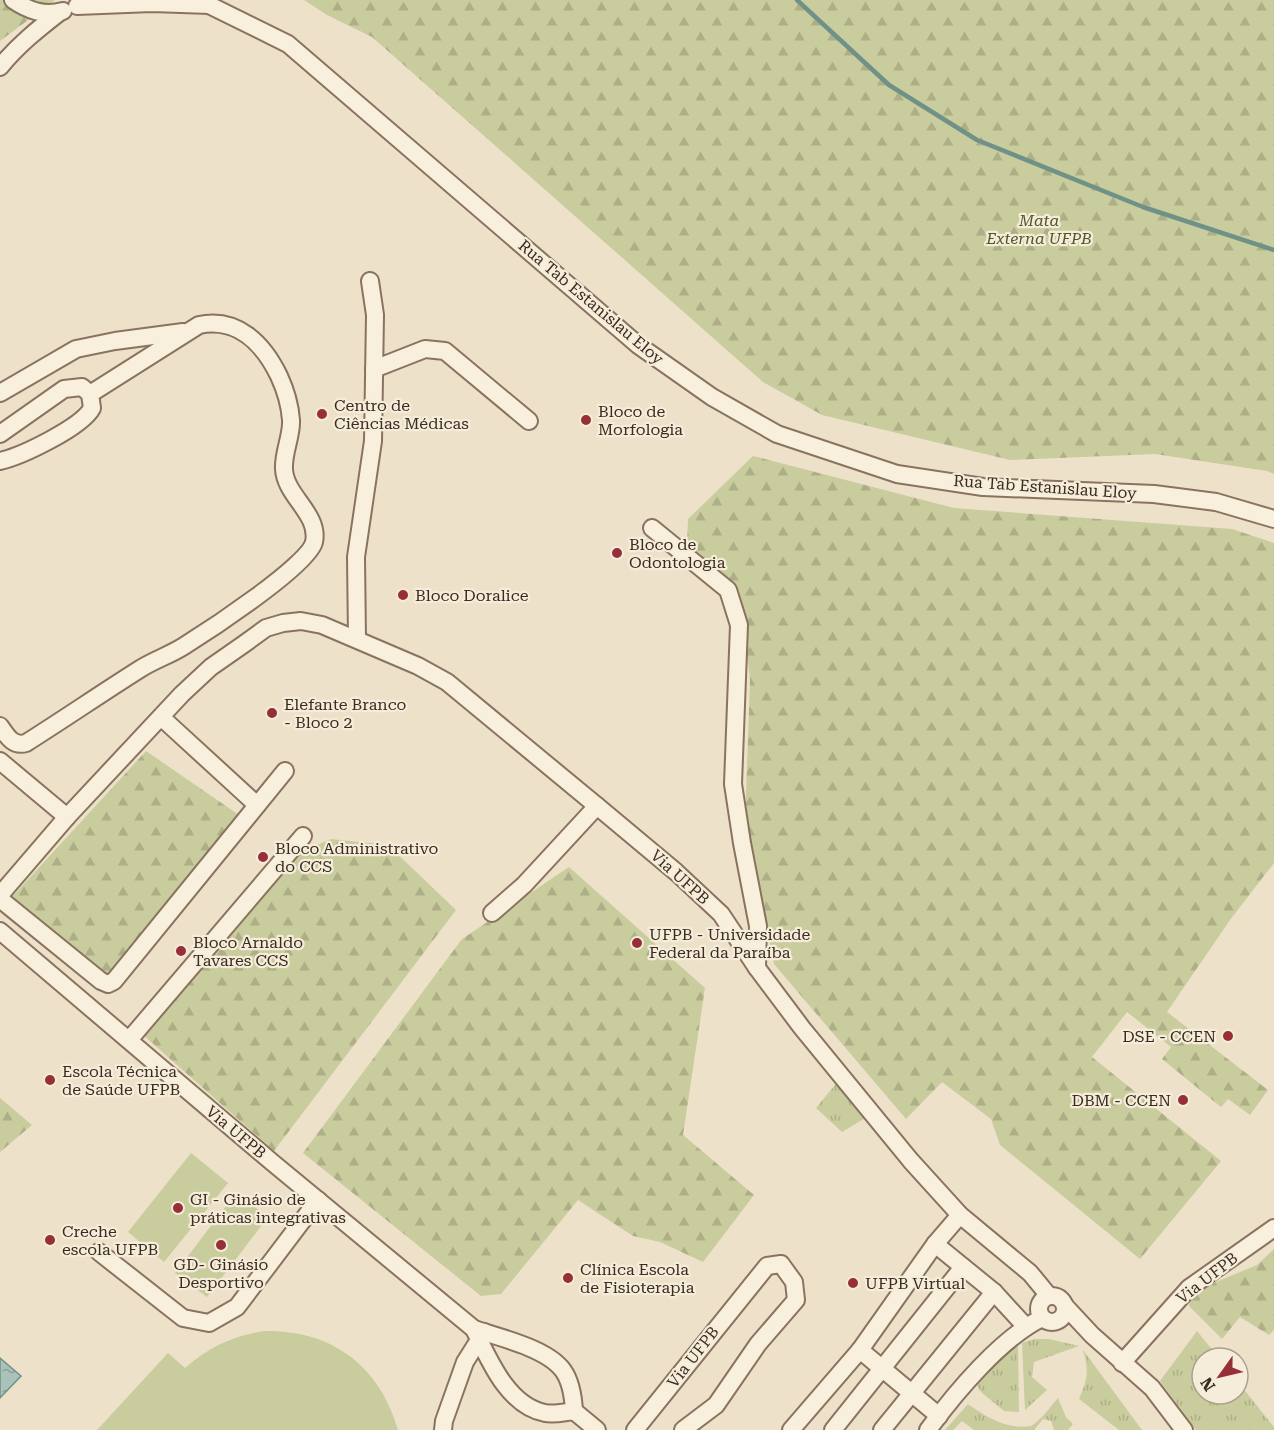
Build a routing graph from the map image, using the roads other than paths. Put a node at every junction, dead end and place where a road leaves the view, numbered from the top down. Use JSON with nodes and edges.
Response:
{"nodes":[{"id":1,"x":13,"y":0,"type":"edge"},
{"id":2,"x":205,"y":2,"type":"edge"},
{"id":3,"x":80,"y":3,"type":"edge"},
{"id":4,"x":60,"y":12,"type":"junction"},
{"id":5,"x":0,"y":67,"type":"edge"},
{"id":6,"x":370,"y":281,"type":"dead end"},
{"id":7,"x":190,"y":331,"type":"junction"},
{"id":8,"x":374,"y":369,"type":"junction"},
{"id":9,"x":0,"y":393,"type":"edge"},
{"id":10,"x":90,"y":394,"type":"junction"},
{"id":11,"x":530,"y":421,"type":"dead end"},
{"id":12,"x":0,"y":434,"type":"edge"},
{"id":13,"x":0,"y":461,"type":"edge"},
{"id":14,"x":1274,"y":519,"type":"edge"},
{"id":15,"x":652,"y":528,"type":"dead end"},
{"id":16,"x":357,"y":639,"type":"junction"},
{"id":17,"x":161,"y":717,"type":"junction"},
{"id":18,"x":0,"y":726,"type":"edge"},
{"id":19,"x":0,"y":761,"type":"edge"},
{"id":20,"x":285,"y":771,"type":"dead end"},
{"id":21,"x":257,"y":805,"type":"junction"},
{"id":22,"x":597,"y":806,"type":"junction"},
{"id":23,"x":67,"y":817,"type":"junction"},
{"id":24,"x":303,"y":836,"type":"dead end"},
{"id":25,"x":0,"y":897,"type":"edge"},
{"id":26,"x":492,"y":913,"type":"dead end"},
{"id":27,"x":0,"y":931,"type":"edge"},
{"id":28,"x":757,"y":968,"type":"junction"},
{"id":29,"x":129,"y":1040,"type":"junction"},
{"id":30,"x":318,"y":1200,"type":"junction"},
{"id":31,"x":960,"y":1215,"type":"junction"},
{"id":32,"x":1274,"y":1228,"type":"edge"},
{"id":33,"x":935,"y":1244,"type":"junction"},
{"id":34,"x":99,"y":1252,"type":"dead end"},
{"id":35,"x":963,"y":1267,"type":"junction"},
{"id":36,"x":994,"y":1292,"type":"junction"},
{"id":37,"x":1049,"y":1296,"type":"junction"},
{"id":38,"x":1062,"y":1313,"type":"junction"},
{"id":39,"x":1042,"y":1318,"type":"junction"},
{"id":40,"x":1026,"y":1328,"type":"junction"},
{"id":41,"x":479,"y":1333,"type":"junction"},
{"id":42,"x":860,"y":1350,"type":"junction"},
{"id":43,"x":1122,"y":1363,"type":"junction"},
{"id":44,"x":882,"y":1370,"type":"junction"},
{"id":45,"x":911,"y":1393,"type":"junction"},
{"id":46,"x":574,"y":1411,"type":"junction"},
{"id":47,"x":939,"y":1416,"type":"junction"},
{"id":48,"x":443,"y":1430,"type":"edge"},
{"id":49,"x":597,"y":1430,"type":"edge"},
{"id":50,"x":635,"y":1430,"type":"edge"},
{"id":51,"x":683,"y":1430,"type":"edge"},
{"id":52,"x":791,"y":1430,"type":"edge"},
{"id":53,"x":833,"y":1430,"type":"edge"},
{"id":54,"x":882,"y":1430,"type":"edge"},
{"id":55,"x":928,"y":1430,"type":"edge"},
{"id":56,"x":1184,"y":1430,"type":"edge"}],
"edges":[{"from":1,"to":4,"type":"street"},
{"from":2,"to":3,"type":"street","name":"Rua Tab Estanislau Eloy"},
{"from":2,"to":14,"type":"street","name":"Rua Tab Estanislau Eloy"},
{"from":3,"to":4,"type":"street","name":"Rua Tab Estanislau Eloy"},
{"from":4,"to":5,"type":"street"},
{"from":6,"to":8,"type":"street"},
{"from":7,"to":9,"type":"street"},
{"from":7,"to":10,"type":"street"},
{"from":7,"to":18,"type":"street"},
{"from":8,"to":11,"type":"street"},
{"from":8,"to":16,"type":"street"},
{"from":10,"to":12,"type":"street"},
{"from":10,"to":13,"type":"street"},
{"from":15,"to":28,"type":"street"},
{"from":16,"to":17,"type":"street","name":"Via UFPB"},
{"from":16,"to":22,"type":"street","name":"Via UFPB"},
{"from":17,"to":21,"type":"street"},
{"from":17,"to":23,"type":"street","name":"Via UFPB"},
{"from":19,"to":23,"type":"street"},
{"from":20,"to":21,"type":"street"},
{"from":21,"to":25,"type":"street"},
{"from":22,"to":26,"type":"street"},
{"from":22,"to":28,"type":"street","name":"Via UFPB"},
{"from":23,"to":25,"type":"street","name":"Via UFPB"},
{"from":24,"to":29,"type":"street"},
{"from":27,"to":29,"type":"street","name":"Via UFPB"},
{"from":28,"to":31,"type":"street","name":"Via UFPB"},
{"from":29,"to":30,"type":"street","name":"Via UFPB"},
{"from":30,"to":34,"type":"street"},
{"from":30,"to":41,"type":"street","name":"Via UFPB"},
{"from":31,"to":33,"type":"street"},
{"from":31,"to":37,"type":"street","name":"Via UFPB"},
{"from":32,"to":43,"type":"street","name":"Via UFPB"},
{"from":33,"to":35,"type":"street"},
{"from":33,"to":42,"type":"street"},
{"from":35,"to":36,"type":"street"},
{"from":35,"to":44,"type":"street"},
{"from":36,"to":40,"type":"street"},
{"from":36,"to":45,"type":"street"},
{"from":37,"to":38,"type":"street"},
{"from":37,"to":39,"type":"street"},
{"from":38,"to":39,"type":"street"},
{"from":38,"to":43,"type":"street"},
{"from":39,"to":40,"type":"street"},
{"from":40,"to":47,"type":"street"},
{"from":41,"to":46,"type":"street","name":"Via UFPB"},
{"from":41,"to":46,"type":"street","name":"Via UFPB"},
{"from":41,"to":48,"type":"street"},
{"from":42,"to":44,"type":"street"},
{"from":42,"to":52,"type":"street"},
{"from":43,"to":56,"type":"street"},
{"from":44,"to":45,"type":"street"},
{"from":44,"to":53,"type":"street"},
{"from":45,"to":47,"type":"street"},
{"from":45,"to":54,"type":"street"},
{"from":46,"to":49,"type":"street"},
{"from":47,"to":55,"type":"street"},
{"from":50,"to":51,"type":"street","name":"Via UFPB"}]}
